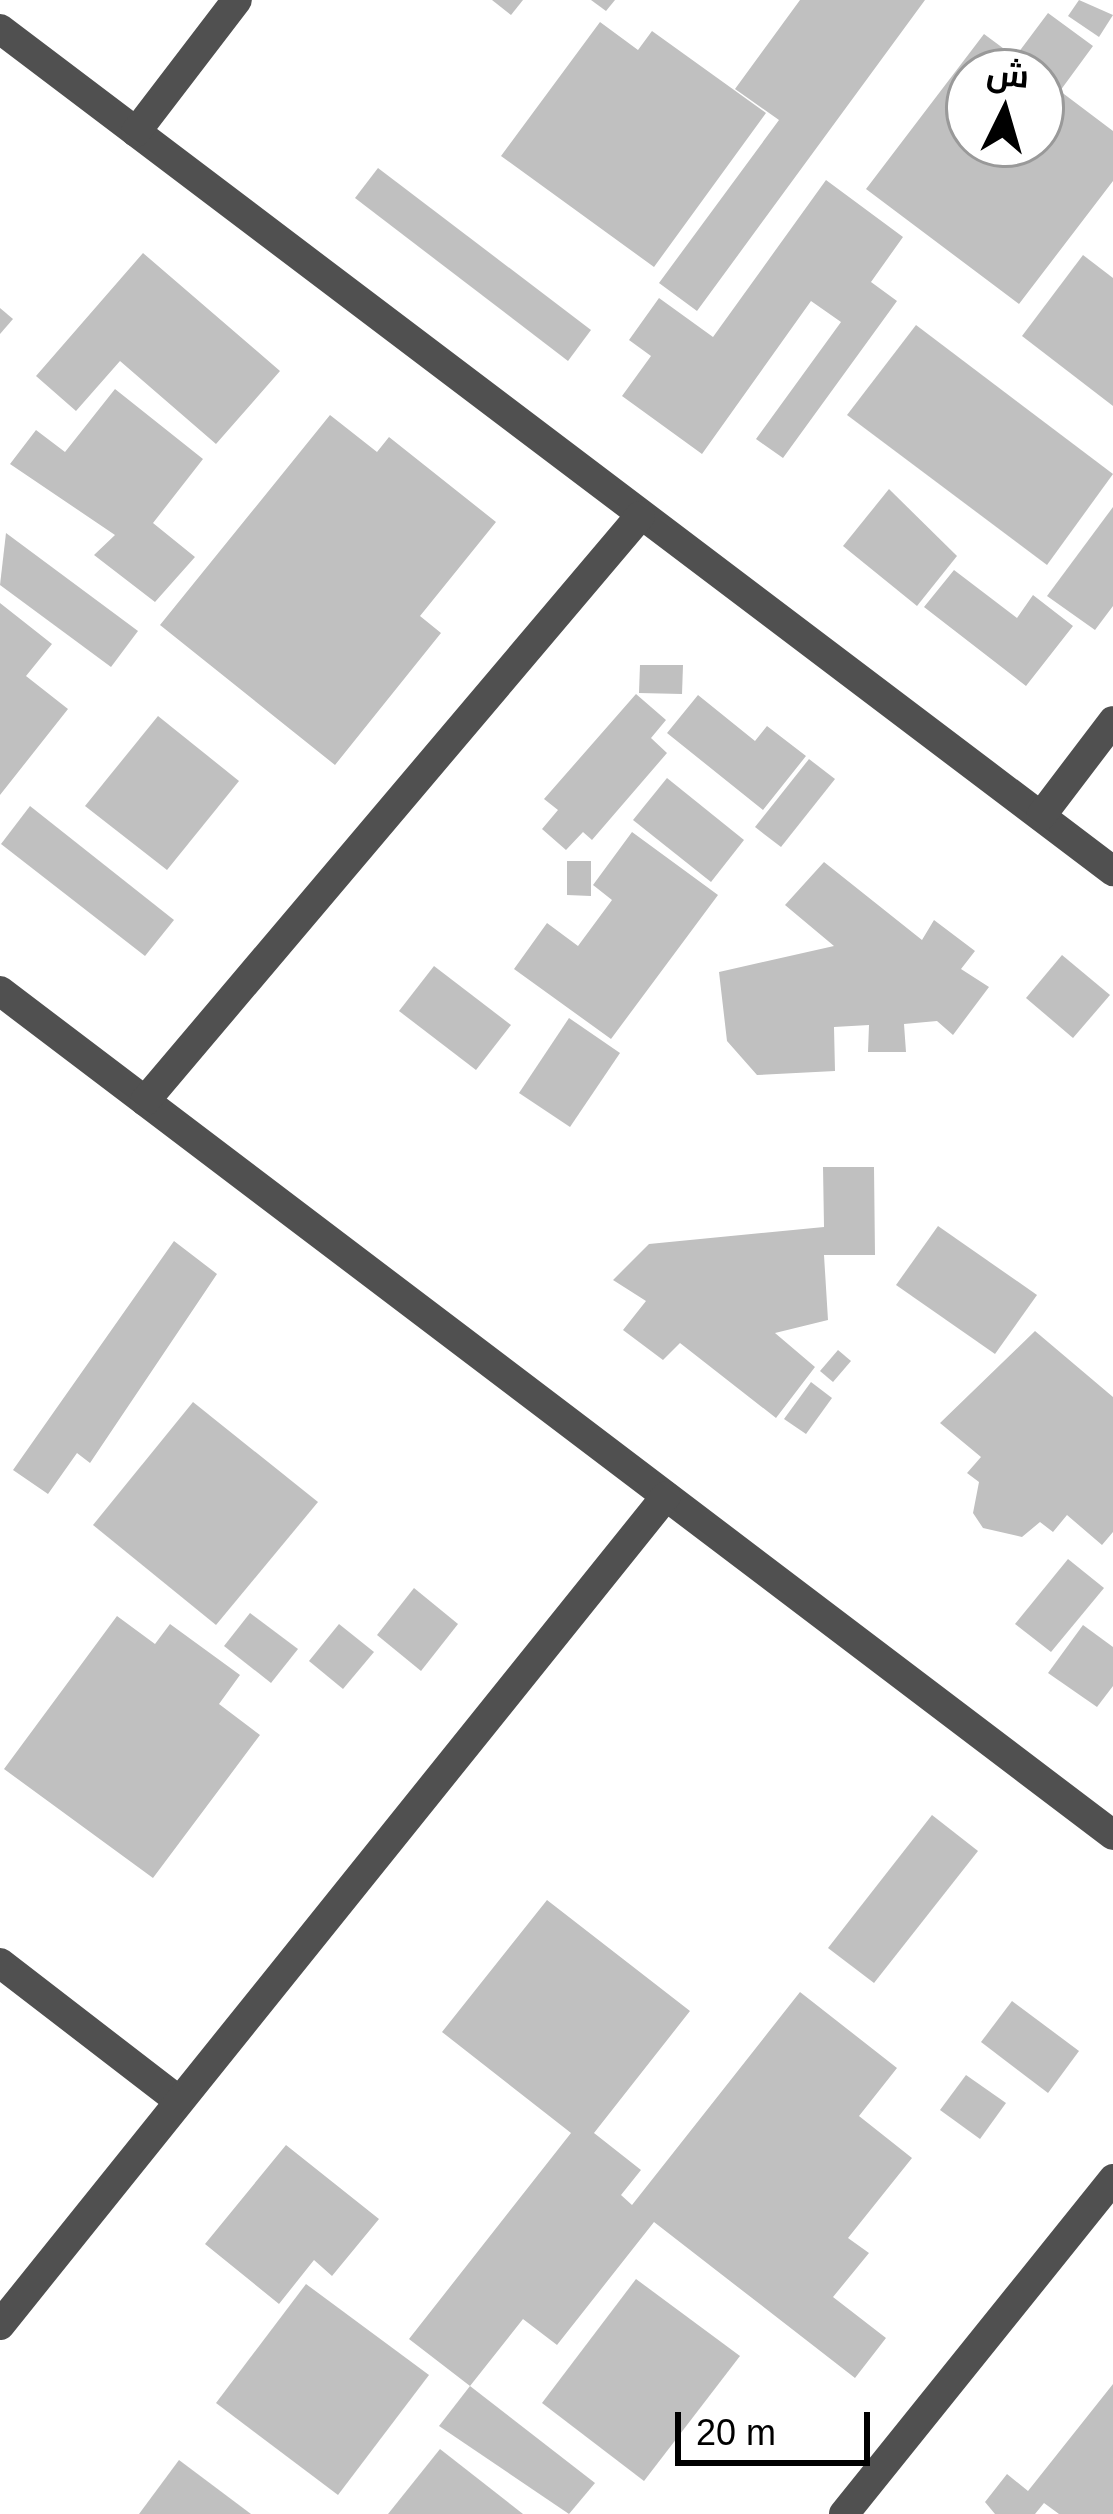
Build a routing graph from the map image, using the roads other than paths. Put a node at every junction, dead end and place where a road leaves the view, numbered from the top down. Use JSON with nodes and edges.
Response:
{"nodes":[{"id":1,"x":237,"y":0,"type":"edge"},
{"id":2,"x":0,"y":29,"type":"edge"},
{"id":3,"x":136,"y":131,"type":"junction"},
{"id":4,"x":640,"y":515,"type":"junction"},
{"id":5,"x":1113,"y":721,"type":"edge"},
{"id":6,"x":1041,"y":816,"type":"junction"},
{"id":7,"x":1113,"y":871,"type":"edge"},
{"id":8,"x":0,"y":991,"type":"edge"},
{"id":9,"x":145,"y":1101,"type":"junction"},
{"id":10,"x":666,"y":1496,"type":"junction"},
{"id":11,"x":1113,"y":1835,"type":"edge"},
{"id":12,"x":0,"y":1963,"type":"edge"},
{"id":13,"x":179,"y":2101,"type":"junction"},
{"id":14,"x":1113,"y":2179,"type":"edge"},
{"id":15,"x":0,"y":2325,"type":"edge"},
{"id":16,"x":844,"y":2514,"type":"edge"}],
"edges":[{"from":1,"to":3,"type":"street"},
{"from":2,"to":3,"type":"street"},
{"from":3,"to":4,"type":"street"},
{"from":4,"to":6,"type":"street"},
{"from":4,"to":9,"type":"street"},
{"from":5,"to":6,"type":"street"},
{"from":6,"to":7,"type":"street"},
{"from":8,"to":9,"type":"street"},
{"from":9,"to":10,"type":"street"},
{"from":10,"to":11,"type":"street"},
{"from":10,"to":13,"type":"street"},
{"from":12,"to":13,"type":"street"},
{"from":13,"to":15,"type":"street"},
{"from":14,"to":16,"type":"street"}]}
